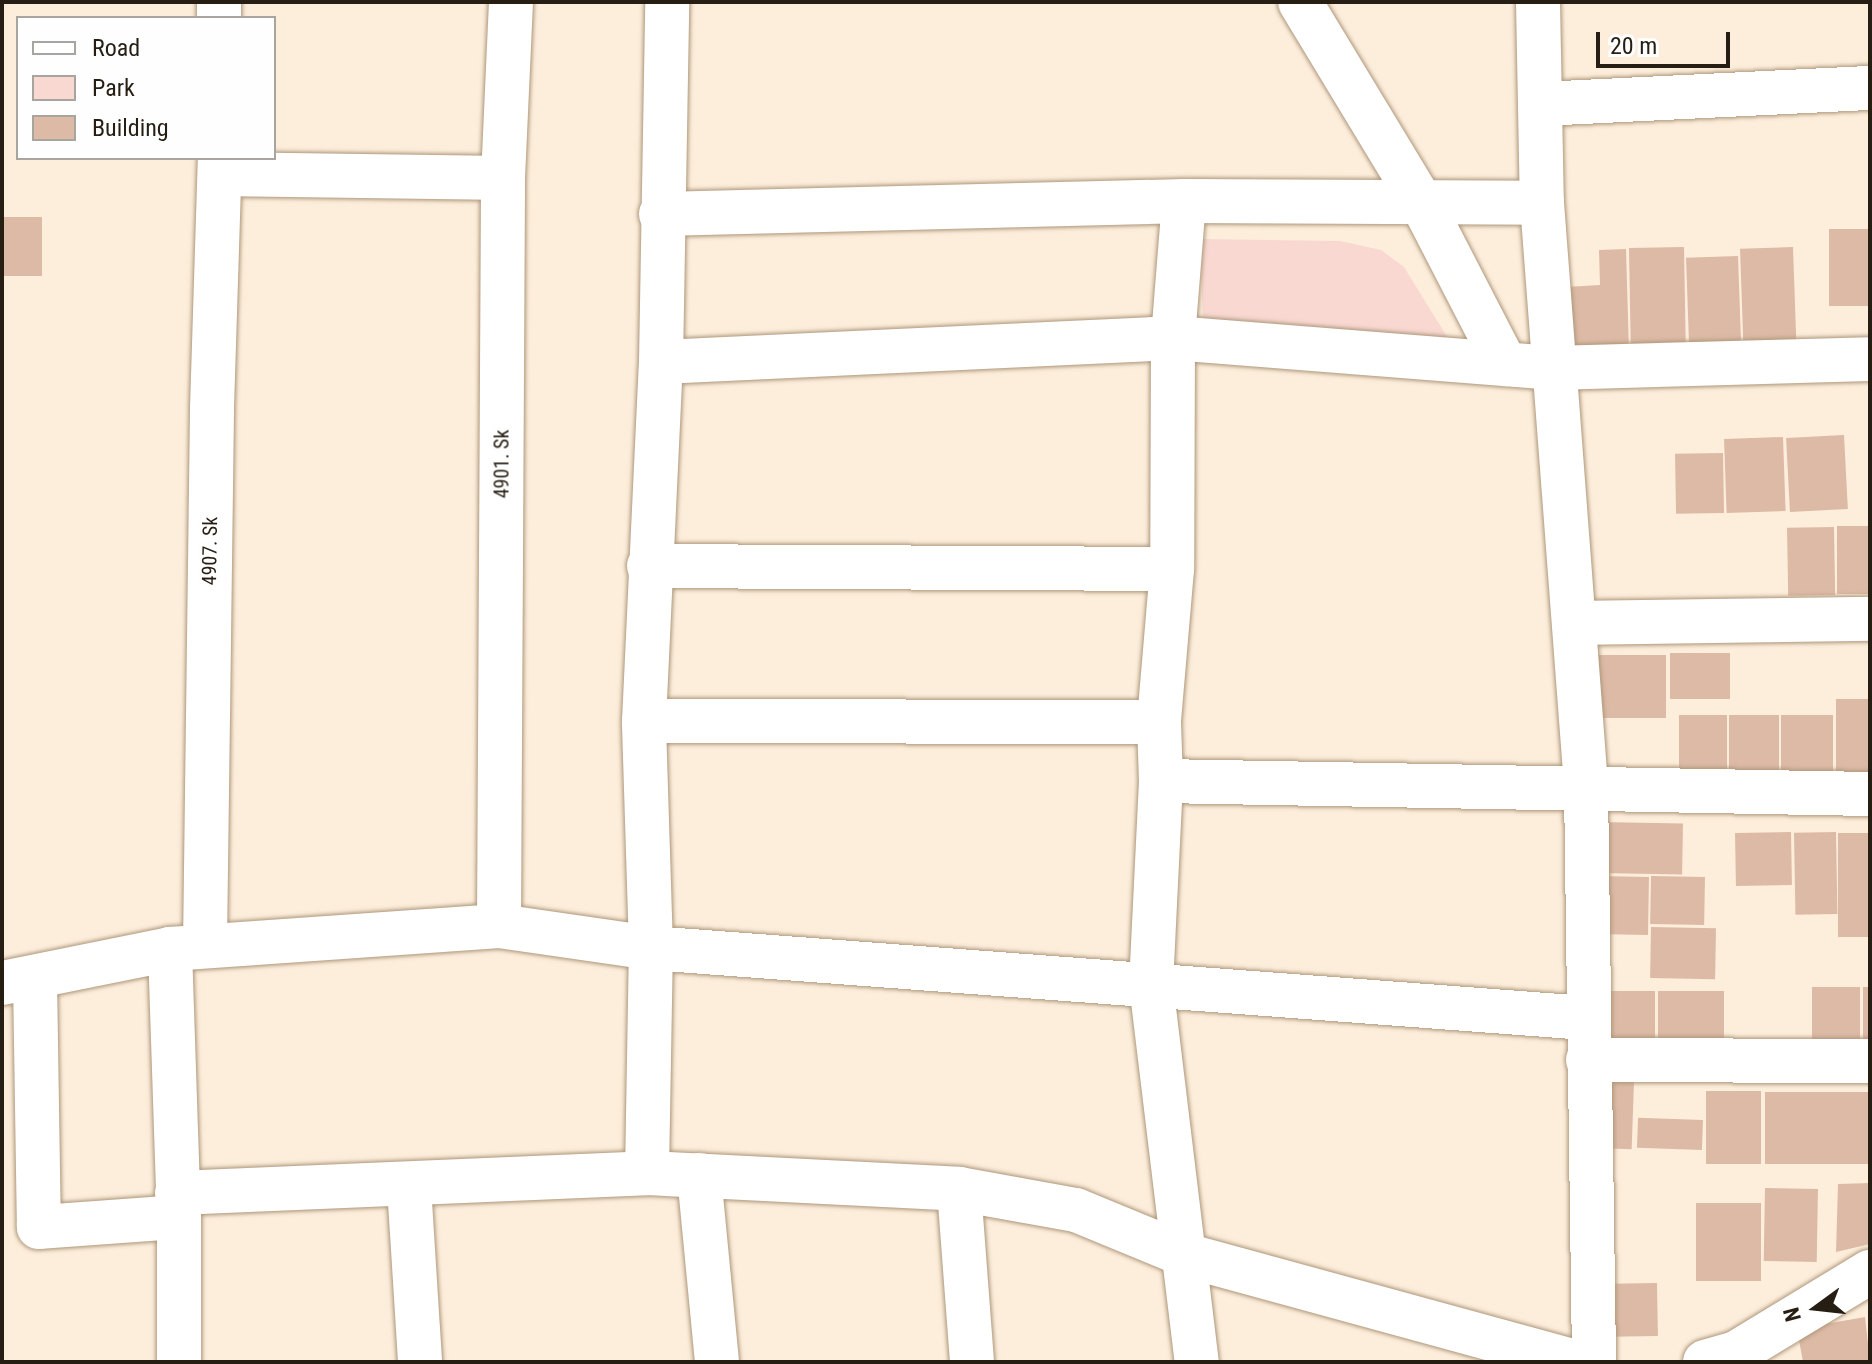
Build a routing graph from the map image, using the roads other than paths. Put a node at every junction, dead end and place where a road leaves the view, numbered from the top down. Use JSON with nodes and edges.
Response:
{"nodes":[{"id":1,"x":511,"y":2,"type":"edge"},
{"id":2,"x":667,"y":2,"type":"edge"},
{"id":3,"x":1300,"y":2,"type":"edge"},
{"id":4,"x":1538,"y":2,"type":"edge"},
{"id":5,"x":1870,"y":88,"type":"edge"},
{"id":6,"x":1541,"y":104,"type":"junction"},
{"id":7,"x":220,"y":166,"type":"edge"},
{"id":8,"x":503,"y":178,"type":"junction"},
{"id":9,"x":1184,"y":201,"type":"junction"},
{"id":10,"x":1542,"y":203,"type":"junction"},
{"id":11,"x":1423,"y":205,"type":"junction"},
{"id":12,"x":661,"y":214,"type":"junction"},
{"id":13,"x":1173,"y":338,"type":"junction"},
{"id":14,"x":1870,"y":359,"type":"edge"},
{"id":15,"x":661,"y":362,"type":"junction"},
{"id":16,"x":1505,"y":364,"type":"junction"},
{"id":17,"x":1552,"y":368,"type":"junction"},
{"id":18,"x":649,"y":566,"type":"junction"},
{"id":19,"x":1172,"y":569,"type":"junction"},
{"id":20,"x":1870,"y":619,"type":"edge"},
{"id":21,"x":1575,"y":623,"type":"junction"},
{"id":22,"x":644,"y":721,"type":"junction"},
{"id":23,"x":1159,"y":722,"type":"junction"},
{"id":24,"x":1161,"y":781,"type":"junction"},
{"id":25,"x":1586,"y":786,"type":"junction"},
{"id":26,"x":1870,"y":794,"type":"edge"},
{"id":27,"x":499,"y":926,"type":"junction"},
{"id":28,"x":187,"y":947,"type":"junction"},
{"id":29,"x":651,"y":948,"type":"junction"},
{"id":30,"x":18,"y":981,"type":"edge"},
{"id":31,"x":1151,"y":984,"type":"junction"},
{"id":32,"x":1588,"y":1039,"type":"junction"},
{"id":33,"x":1870,"y":1061,"type":"edge"},
{"id":34,"x":647,"y":1173,"type":"junction"},
{"id":35,"x":699,"y":1175,"type":"junction"},
{"id":36,"x":409,"y":1186,"type":"junction"},
{"id":37,"x":959,"y":1189,"type":"junction"},
{"id":38,"x":178,"y":1205,"type":"junction"},
{"id":39,"x":1185,"y":1255,"type":"junction"},
{"id":40,"x":1870,"y":1272,"type":"edge"},
{"id":41,"x":179,"y":1362,"type":"edge"},
{"id":42,"x":420,"y":1362,"type":"edge"},
{"id":43,"x":717,"y":1362,"type":"edge"},
{"id":44,"x":972,"y":1362,"type":"edge"},
{"id":45,"x":1197,"y":1362,"type":"edge"},
{"id":46,"x":1575,"y":1362,"type":"edge"},
{"id":47,"x":1594,"y":1362,"type":"edge"},
{"id":48,"x":1705,"y":1362,"type":"edge"}],
"edges":[{"from":1,"to":8,"type":"street","name":"4901. Sk"},
{"from":2,"to":12,"type":"street"},
{"from":3,"to":11,"type":"street"},
{"from":4,"to":6,"type":"street"},
{"from":5,"to":6,"type":"street"},
{"from":6,"to":10,"type":"street"},
{"from":7,"to":8,"type":"street"},
{"from":7,"to":28,"type":"street","name":"4907. Sk"},
{"from":8,"to":27,"type":"street","name":"4901. Sk"},
{"from":9,"to":11,"type":"street"},
{"from":9,"to":12,"type":"street"},
{"from":9,"to":13,"type":"street"},
{"from":10,"to":11,"type":"street"},
{"from":10,"to":17,"type":"street"},
{"from":11,"to":16,"type":"street"},
{"from":12,"to":15,"type":"street"},
{"from":13,"to":15,"type":"street"},
{"from":13,"to":16,"type":"street"},
{"from":13,"to":19,"type":"street"},
{"from":14,"to":17,"type":"street"},
{"from":15,"to":18,"type":"street"},
{"from":16,"to":17,"type":"street"},
{"from":17,"to":21,"type":"street"},
{"from":18,"to":19,"type":"street"},
{"from":18,"to":22,"type":"street"},
{"from":19,"to":23,"type":"street"},
{"from":20,"to":21,"type":"street"},
{"from":21,"to":25,"type":"street"},
{"from":22,"to":23,"type":"street"},
{"from":22,"to":29,"type":"street"},
{"from":23,"to":24,"type":"street"},
{"from":24,"to":25,"type":"street"},
{"from":24,"to":31,"type":"street"},
{"from":25,"to":26,"type":"street"},
{"from":25,"to":32,"type":"street"},
{"from":27,"to":28,"type":"street"},
{"from":27,"to":29,"type":"street"},
{"from":28,"to":30,"type":"street"},
{"from":28,"to":38,"type":"street","name":"4907. Sk"},
{"from":29,"to":31,"type":"street"},
{"from":29,"to":34,"type":"street"},
{"from":30,"to":38,"type":"street"},
{"from":31,"to":32,"type":"street"},
{"from":31,"to":39,"type":"street"},
{"from":32,"to":33,"type":"street"},
{"from":32,"to":47,"type":"street"},
{"from":34,"to":35,"type":"street"},
{"from":34,"to":36,"type":"street"},
{"from":35,"to":37,"type":"street"},
{"from":35,"to":43,"type":"street"},
{"from":36,"to":38,"type":"street"},
{"from":36,"to":42,"type":"street"},
{"from":37,"to":39,"type":"street"},
{"from":37,"to":44,"type":"street"},
{"from":38,"to":41,"type":"street","name":"4907. Sk"},
{"from":39,"to":45,"type":"street"},
{"from":39,"to":46,"type":"street"},
{"from":40,"to":48,"type":"street"}]}
